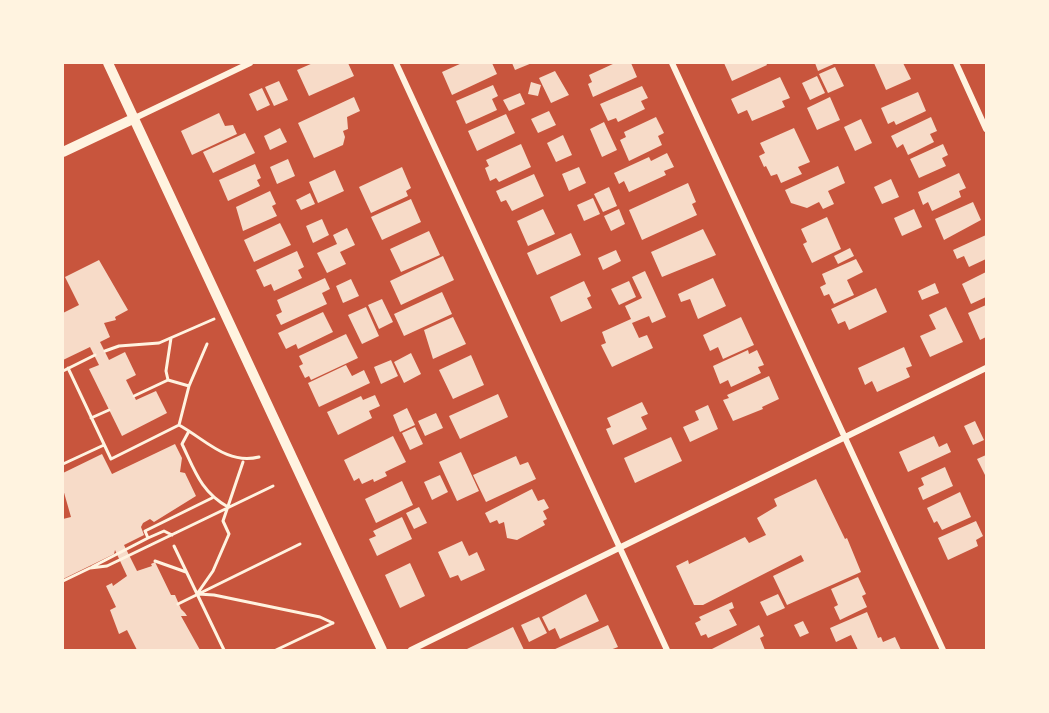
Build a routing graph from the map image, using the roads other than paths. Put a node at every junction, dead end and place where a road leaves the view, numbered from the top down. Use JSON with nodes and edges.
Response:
{"nodes":[{"id":1,"x":108,"y":63,"type":"edge"},
{"id":2,"x":250,"y":63,"type":"edge"},
{"id":3,"x":396,"y":63,"type":"edge"},
{"id":4,"x":672,"y":63,"type":"edge"},
{"id":5,"x":956,"y":63,"type":"edge"},
{"id":6,"x":135,"y":118,"type":"junction"},
{"id":7,"x":986,"y":129,"type":"edge"},
{"id":8,"x":63,"y":152,"type":"edge"},
{"id":9,"x":986,"y":368,"type":"edge"},
{"id":10,"x":844,"y":439,"type":"junction"},
{"id":11,"x":619,"y":547,"type":"junction"},
{"id":12,"x":382,"y":650,"type":"edge"},
{"id":13,"x":411,"y":650,"type":"edge"},
{"id":14,"x":667,"y":650,"type":"edge"},
{"id":15,"x":943,"y":650,"type":"edge"}],
"edges":[{"from":1,"to":6,"type":"street"},
{"from":2,"to":6,"type":"street"},
{"from":3,"to":11,"type":"street"},
{"from":4,"to":10,"type":"street"},
{"from":5,"to":7,"type":"street"},
{"from":6,"to":8,"type":"street"},
{"from":6,"to":12,"type":"street"},
{"from":9,"to":10,"type":"street"},
{"from":10,"to":11,"type":"street"},
{"from":10,"to":15,"type":"street"},
{"from":11,"to":13,"type":"street"},
{"from":11,"to":14,"type":"street"}]}
